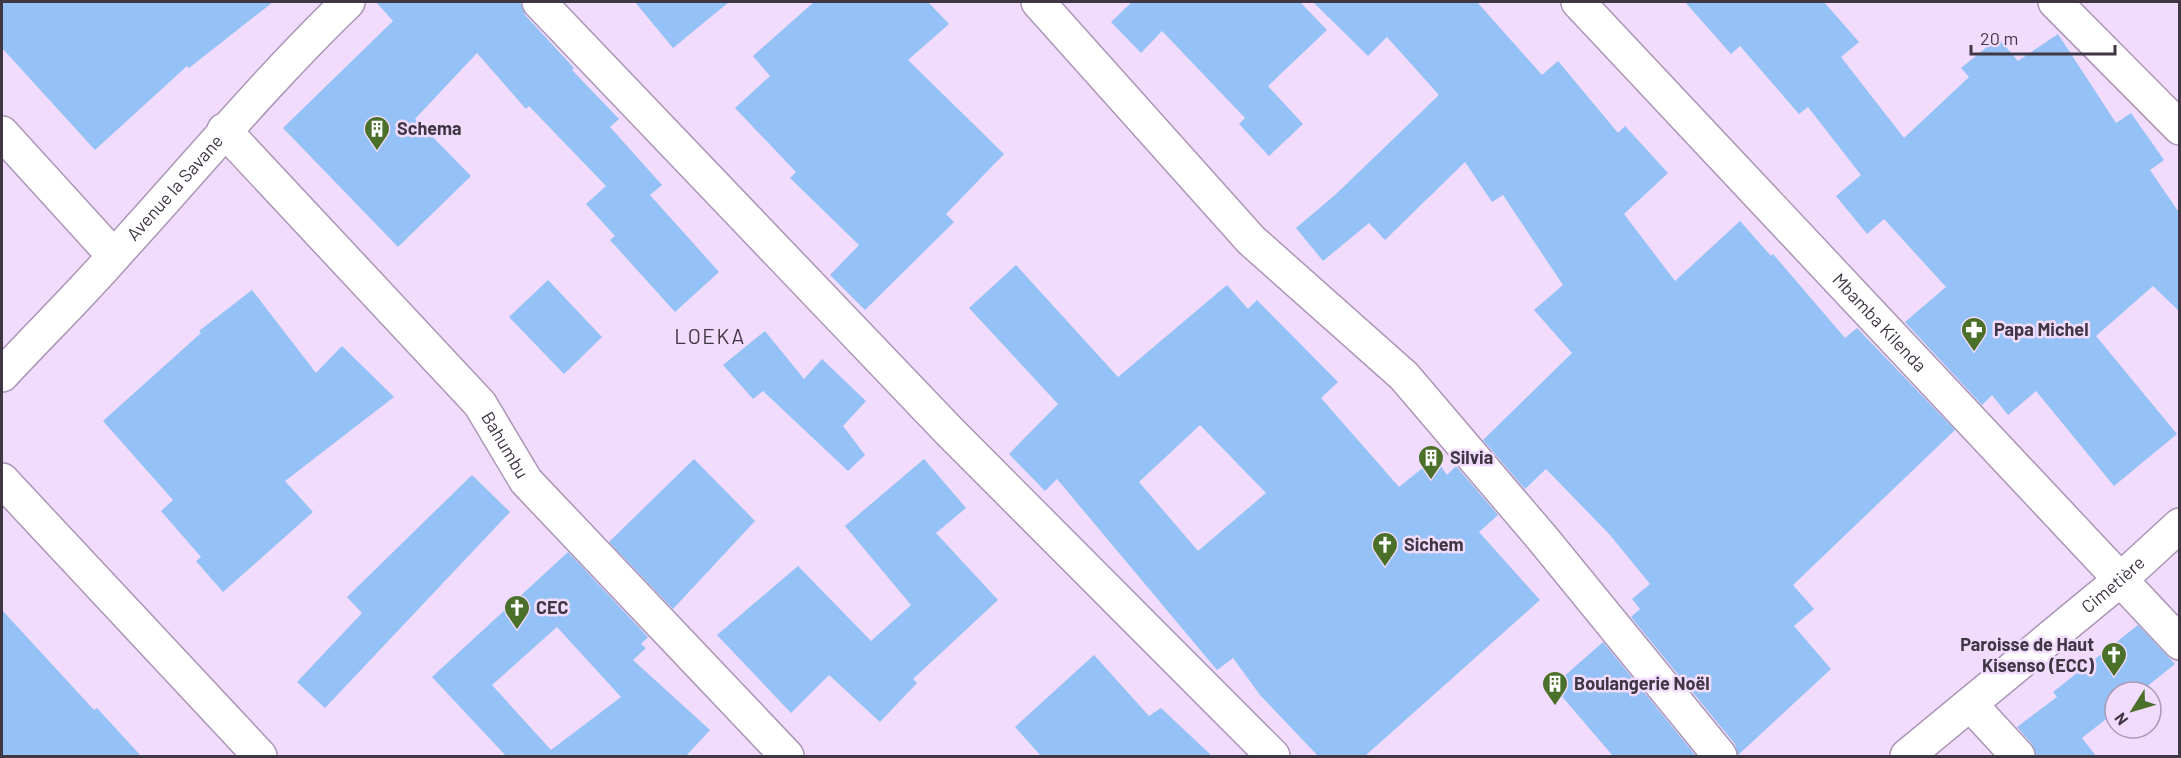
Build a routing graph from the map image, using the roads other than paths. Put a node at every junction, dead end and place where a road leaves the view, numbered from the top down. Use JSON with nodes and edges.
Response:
{"nodes":[{"id":1,"x":348,"y":2,"type":"edge"},
{"id":2,"x":539,"y":2,"type":"edge"},
{"id":3,"x":1038,"y":2,"type":"edge"},
{"id":4,"x":1578,"y":2,"type":"edge"},
{"id":5,"x":2055,"y":2,"type":"edge"},
{"id":6,"x":2180,"y":128,"type":"edge"},
{"id":7,"x":224,"y":130,"type":"junction"},
{"id":8,"x":2,"y":133,"type":"edge"},
{"id":9,"x":114,"y":256,"type":"junction"},
{"id":10,"x":2,"y":375,"type":"edge"},
{"id":11,"x":2,"y":480,"type":"edge"},
{"id":12,"x":2180,"y":525,"type":"edge"},
{"id":13,"x":2120,"y":580,"type":"junction"},
{"id":14,"x":2180,"y":643,"type":"edge"},
{"id":15,"x":1971,"y":705,"type":"junction"},
{"id":16,"x":260,"y":756,"type":"edge"},
{"id":17,"x":787,"y":756,"type":"edge"},
{"id":18,"x":1273,"y":756,"type":"edge"},
{"id":19,"x":1720,"y":756,"type":"edge"},
{"id":20,"x":1907,"y":756,"type":"edge"},
{"id":21,"x":2018,"y":756,"type":"edge"}],
"edges":[{"from":1,"to":7,"type":"street","name":"Avenue la Savane"},
{"from":2,"to":18,"type":"street"},
{"from":3,"to":19,"type":"street"},
{"from":4,"to":13,"type":"street","name":"Mbamba Kilenda"},
{"from":5,"to":6,"type":"street"},
{"from":7,"to":9,"type":"street","name":"Avenue la Savane"},
{"from":7,"to":17,"type":"street","name":"Bahumbu"},
{"from":8,"to":9,"type":"street"},
{"from":9,"to":10,"type":"street","name":"Avenue la Savane"},
{"from":11,"to":16,"type":"street"},
{"from":12,"to":13,"type":"street","name":"Cimetière"},
{"from":13,"to":14,"type":"street","name":"Mbamba Kilenda"},
{"from":13,"to":15,"type":"street","name":"Cimetière"},
{"from":15,"to":20,"type":"street","name":"Cimetière"},
{"from":15,"to":21,"type":"street"}]}
